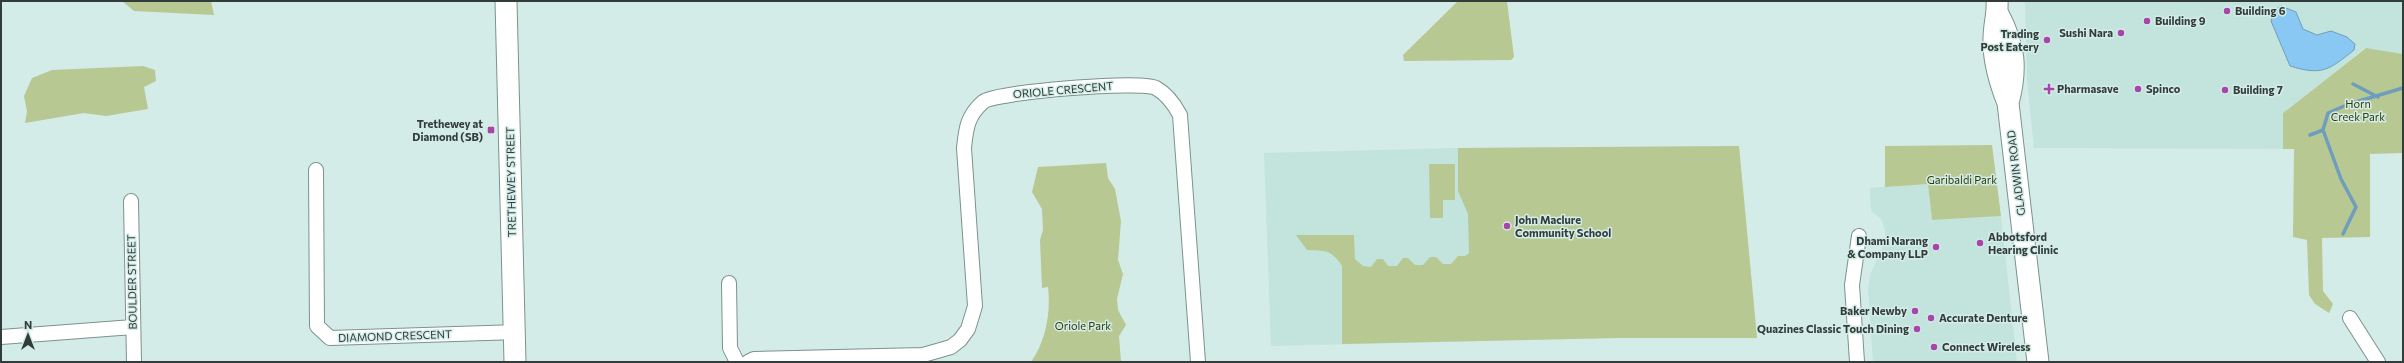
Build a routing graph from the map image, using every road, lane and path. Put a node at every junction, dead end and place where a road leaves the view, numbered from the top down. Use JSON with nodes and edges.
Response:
{"nodes":[{"id":1,"x":506,"y":1,"type":"edge"},
{"id":2,"x":1998,"y":8,"type":"edge"},
{"id":3,"x":316,"y":170,"type":"dead end"},
{"id":4,"x":131,"y":201,"type":"dead end"},
{"id":5,"x":1859,"y":236,"type":"dead end"},
{"id":6,"x":729,"y":283,"type":"dead end"},
{"id":7,"x":2350,"y":318,"type":"dead end"},
{"id":8,"x":133,"y":328,"type":"junction"},
{"id":9,"x":514,"y":332,"type":"junction"},
{"id":10,"x":1,"y":337,"type":"edge"},
{"id":11,"x":2035,"y":357,"type":"edge"},
{"id":12,"x":134,"y":362,"type":"edge"},
{"id":13,"x":515,"y":362,"type":"edge"},
{"id":14,"x":737,"y":362,"type":"edge"},
{"id":15,"x":748,"y":362,"type":"edge"},
{"id":16,"x":1198,"y":362,"type":"edge"},
{"id":17,"x":1857,"y":362,"type":"edge"},
{"id":18,"x":2378,"y":362,"type":"edge"}],
"edges":[{"from":1,"to":9,"type":"main road","name":"TRETHEWEY STREET"},
{"from":2,"to":11,"type":"main road","name":"GLADWIN ROAD"},
{"from":3,"to":9,"type":"street","name":"DIAMOND CRESCENT"},
{"from":4,"to":8,"type":"street","name":"BOULDER STREET"},
{"from":5,"to":17,"type":"street"},
{"from":6,"to":14,"type":"street"},
{"from":7,"to":18,"type":"street"},
{"from":8,"to":10,"type":"street"},
{"from":8,"to":12,"type":"street","name":"BOULDER STREET"},
{"from":9,"to":13,"type":"main road","name":"TRETHEWEY STREET"},
{"from":15,"to":16,"type":"street","name":"ORIOLE CRESCENT"}]}
